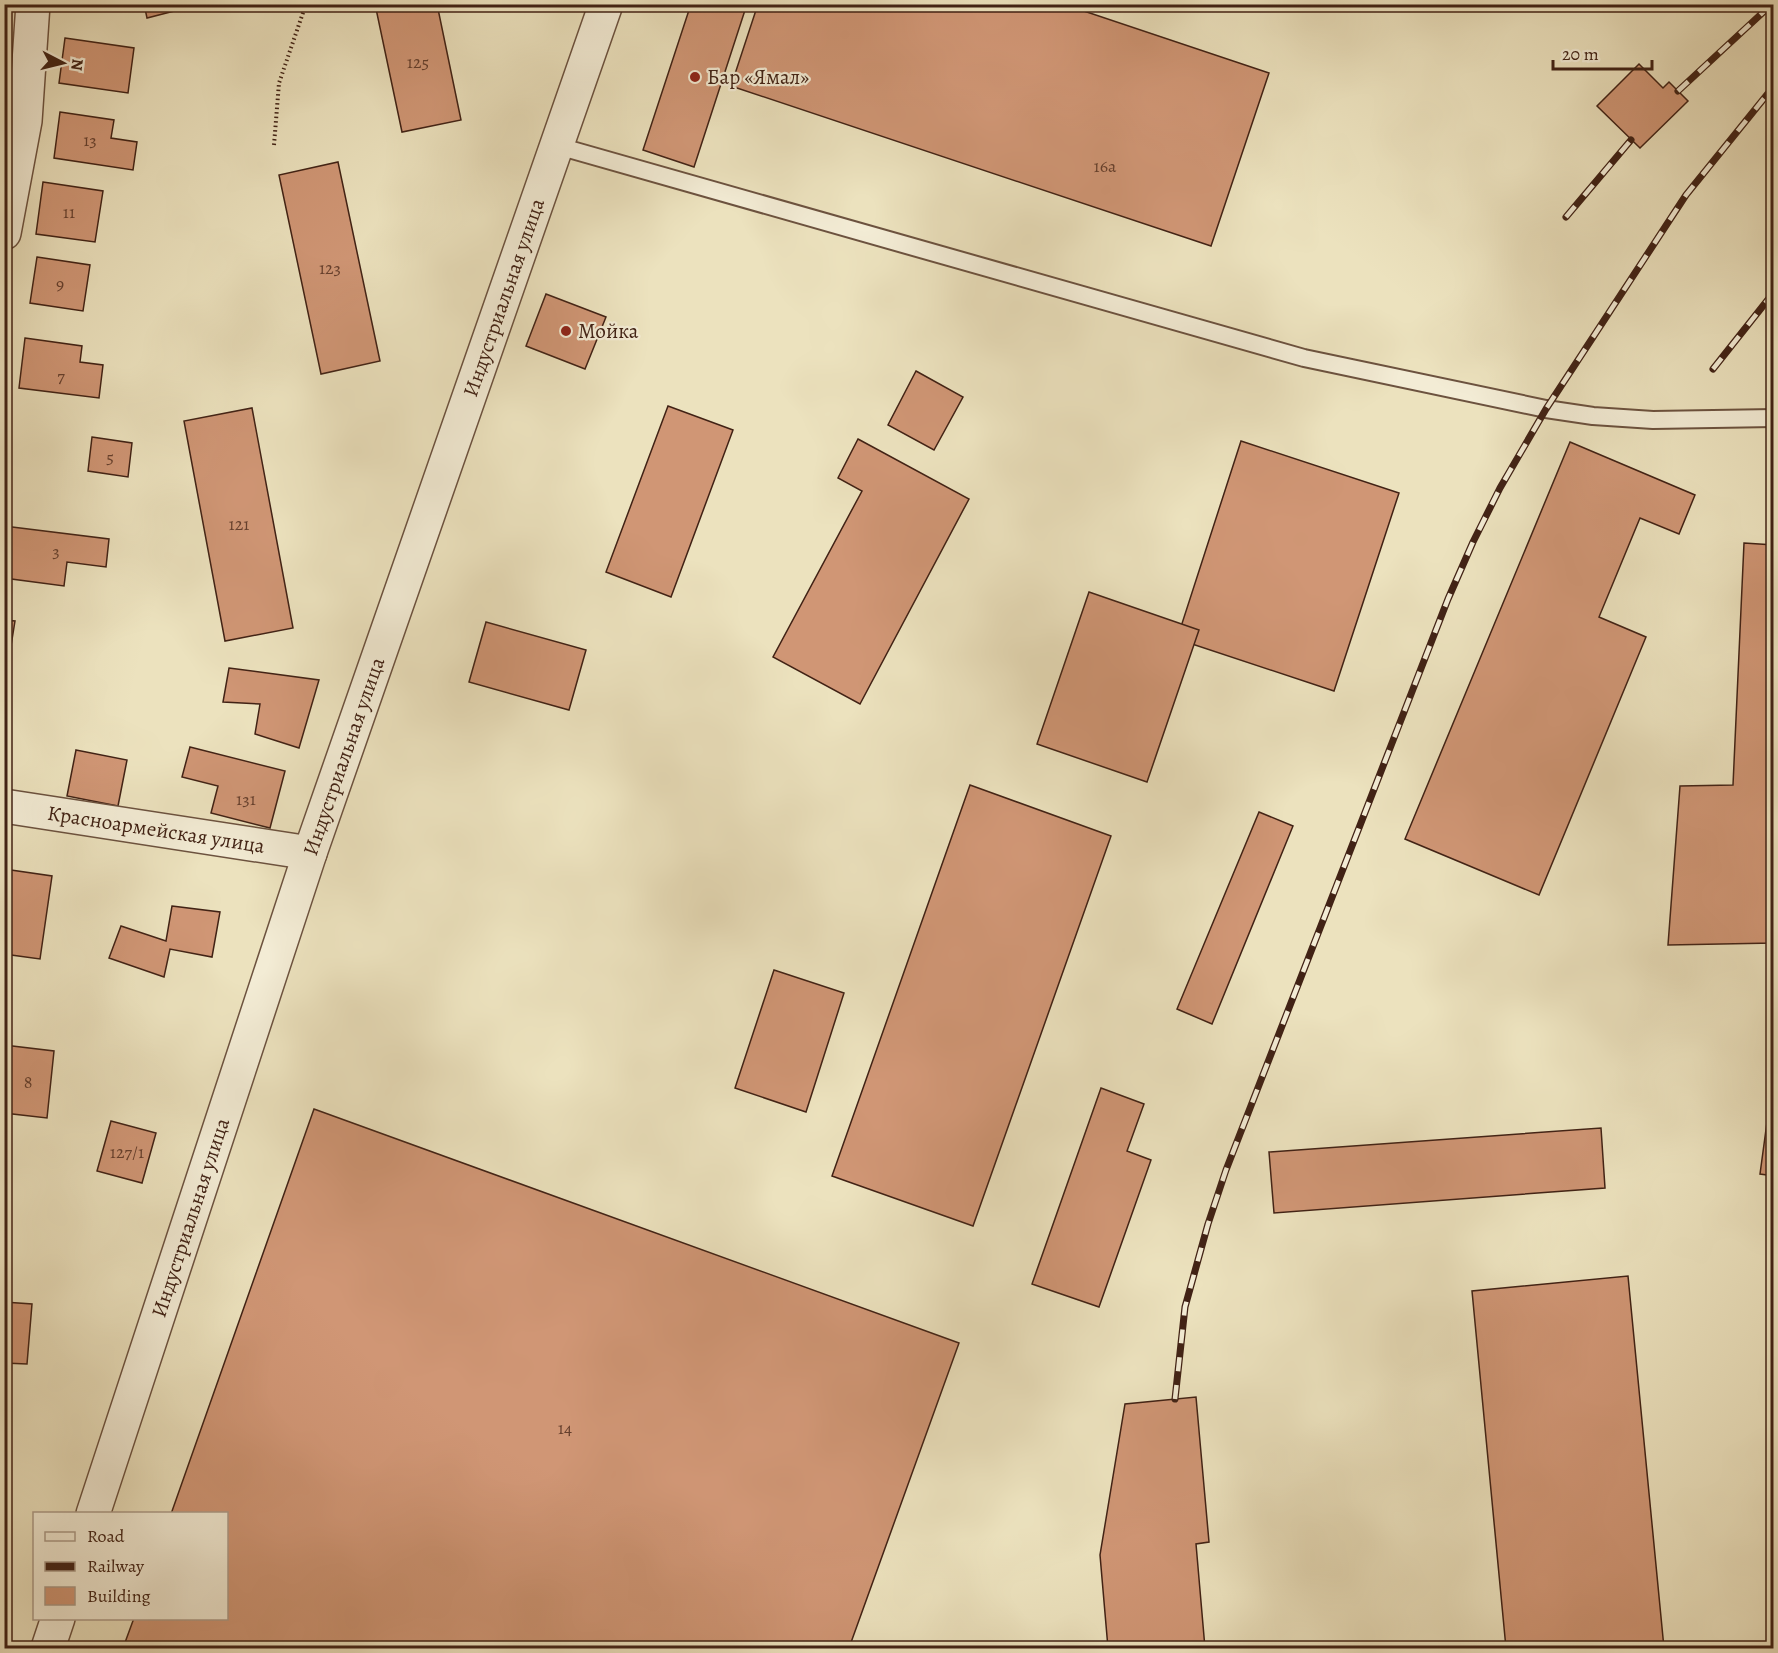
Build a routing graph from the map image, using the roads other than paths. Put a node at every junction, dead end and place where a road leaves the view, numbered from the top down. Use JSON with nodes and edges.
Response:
{"nodes":[{"id":1,"x":33,"y":4,"type":"edge"},
{"id":2,"x":606,"y":4,"type":"edge"},
{"id":3,"x":558,"y":146,"type":"junction"},
{"id":4,"x":4,"y":233,"type":"edge"},
{"id":5,"x":1773,"y":418,"type":"edge"},
{"id":6,"x":4,"y":806,"type":"edge"},
{"id":7,"x":310,"y":853,"type":"junction"},
{"id":8,"x":94,"y":1512,"type":"edge"},
{"id":9,"x":57,"y":1620,"type":"edge"},
{"id":10,"x":48,"y":1648,"type":"edge"}],
"edges":[{"from":1,"to":4,"type":"street"},
{"from":2,"to":3,"type":"street","name":"Индустриальная улица"},
{"from":3,"to":5,"type":"lane"},
{"from":3,"to":7,"type":"street","name":"Индустриальная улица"},
{"from":6,"to":7,"type":"street","name":"Красноармейская улица"},
{"from":7,"to":8,"type":"street","name":"Индустриальная улица"},
{"from":9,"to":10,"type":"street"}]}
